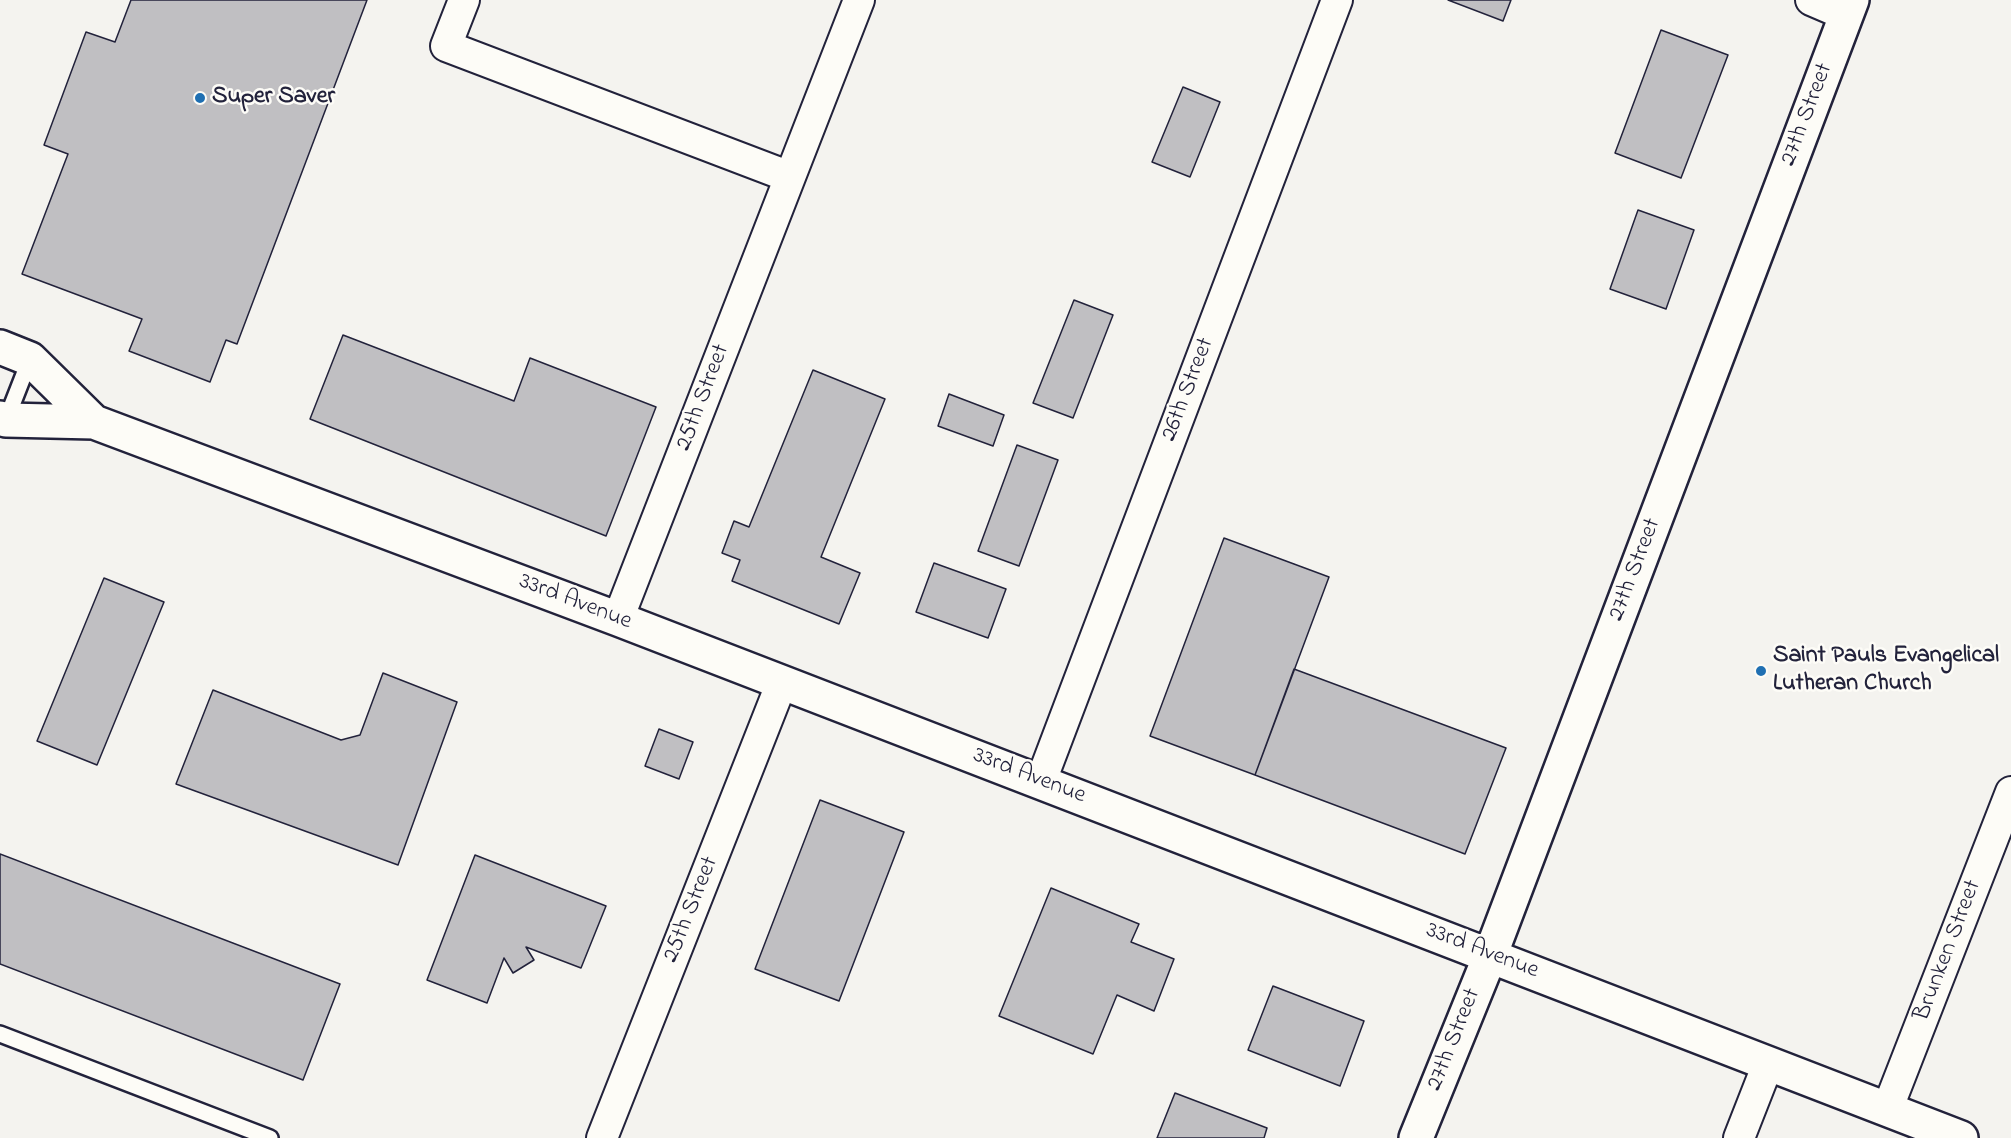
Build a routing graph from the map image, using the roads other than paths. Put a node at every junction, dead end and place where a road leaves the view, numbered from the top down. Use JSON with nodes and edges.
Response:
{"nodes":[{"id":1,"x":464,"y":0,"type":"edge"},
{"id":2,"x":859,"y":0,"type":"edge"},
{"id":3,"x":1337,"y":0,"type":"edge"},
{"id":4,"x":1811,"y":0,"type":"edge"},
{"id":5,"x":1849,"y":8,"type":"edge"},
{"id":6,"x":790,"y":177,"type":"junction"},
{"id":7,"x":0,"y":347,"type":"edge"},
{"id":8,"x":30,"y":359,"type":"junction"},
{"id":9,"x":94,"y":422,"type":"junction"},
{"id":10,"x":2,"y":424,"type":"edge"},
{"id":11,"x":618,"y":619,"type":"junction"},
{"id":12,"x":782,"y":682,"type":"junction"},
{"id":13,"x":1041,"y":781,"type":"junction"},
{"id":14,"x":2011,"y":792,"type":"edge"},
{"id":15,"x":1490,"y":956,"type":"junction"},
{"id":16,"x":0,"y":1034,"type":"edge"},
{"id":17,"x":1768,"y":1064,"type":"junction"},
{"id":18,"x":1887,"y":1110,"type":"junction"},
{"id":19,"x":261,"y":1136,"type":"edge"},
{"id":20,"x":602,"y":1138,"type":"edge"},
{"id":21,"x":1416,"y":1138,"type":"edge"},
{"id":22,"x":1739,"y":1138,"type":"edge"},
{"id":23,"x":1961,"y":1138,"type":"edge"}],
"edges":[{"from":1,"to":6,"type":"street"},
{"from":2,"to":6,"type":"street","name":"25th Street"},
{"from":3,"to":13,"type":"street","name":"26th Street"},
{"from":4,"to":5,"type":"street"},
{"from":5,"to":15,"type":"main road","name":"27th Street"},
{"from":6,"to":11,"type":"street","name":"25th Street"},
{"from":7,"to":8,"type":"main road","name":"33rd Avenue"},
{"from":8,"to":9,"type":"main road","name":"33rd Avenue"},
{"from":8,"to":10,"type":"lane"},
{"from":9,"to":10,"type":"main road","name":"33rd Avenue"},
{"from":9,"to":11,"type":"main road","name":"33rd Avenue"},
{"from":11,"to":12,"type":"main road","name":"33rd Avenue"},
{"from":12,"to":13,"type":"main road","name":"33rd Avenue"},
{"from":12,"to":20,"type":"street","name":"25th Street"},
{"from":13,"to":15,"type":"main road","name":"33rd Avenue"},
{"from":14,"to":18,"type":"street","name":"Brunken Street"},
{"from":15,"to":17,"type":"main road","name":"33rd Avenue"},
{"from":15,"to":21,"type":"main road","name":"27th Street"},
{"from":16,"to":19,"type":"lane"},
{"from":17,"to":18,"type":"main road","name":"33rd Avenue"},
{"from":17,"to":22,"type":"street"},
{"from":18,"to":23,"type":"main road","name":"33rd Avenue"}]}
